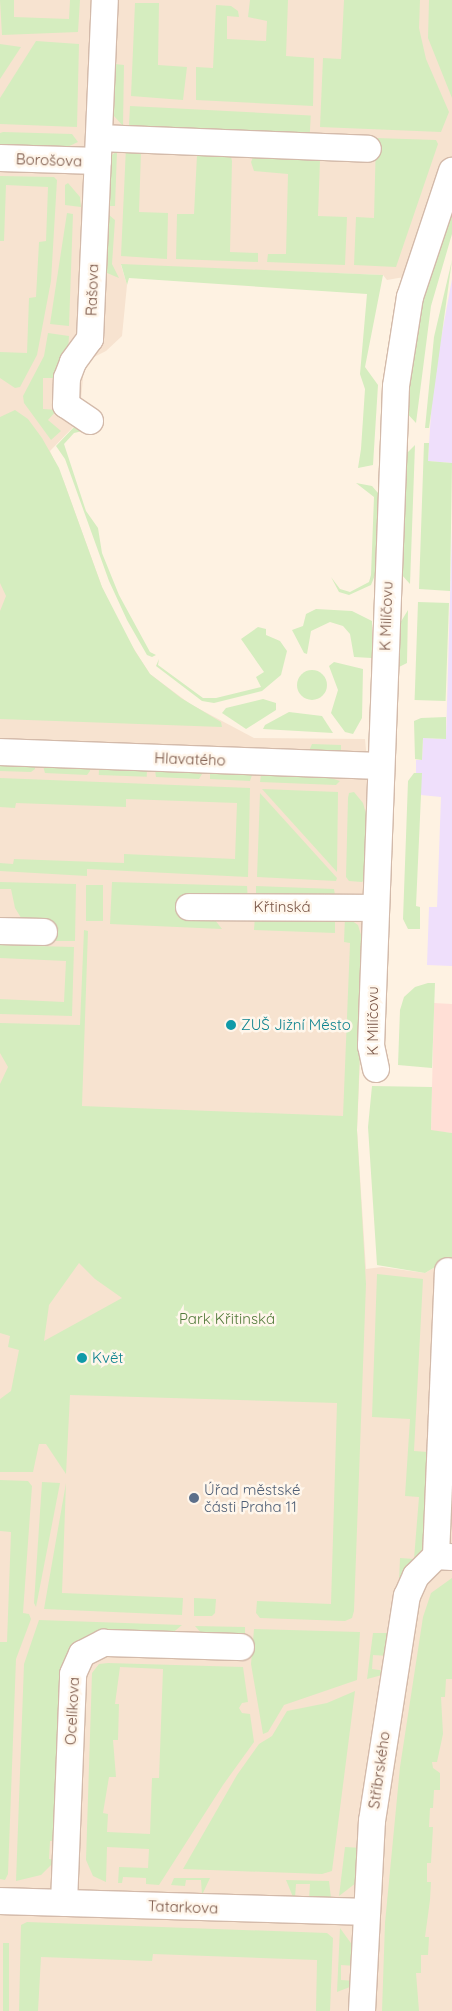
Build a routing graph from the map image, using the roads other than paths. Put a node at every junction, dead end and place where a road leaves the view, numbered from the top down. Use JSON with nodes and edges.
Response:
{"nodes":[{"id":1,"x":105,"y":0,"type":"edge"},
{"id":2,"x":98,"y":149,"type":"junction"},
{"id":3,"x":368,"y":149,"type":"dead end"},
{"id":4,"x":0,"y":158,"type":"edge"},
{"id":5,"x":452,"y":171,"type":"edge"},
{"id":6,"x":90,"y":421,"type":"dead end"},
{"id":7,"x":0,"y":752,"type":"edge"},
{"id":8,"x":381,"y":766,"type":"junction"},
{"id":9,"x":189,"y":907,"type":"dead end"},
{"id":10,"x":376,"y":908,"type":"junction"},
{"id":11,"x":0,"y":931,"type":"edge"},
{"id":12,"x":44,"y":932,"type":"dead end"},
{"id":13,"x":376,"y":1068,"type":"dead end"},
{"id":14,"x":448,"y":1272,"type":"dead end"},
{"id":15,"x":444,"y":1556,"type":"edge"},
{"id":16,"x":241,"y":1647,"type":"dead end"},
{"id":17,"x":0,"y":1901,"type":"edge"},
{"id":18,"x":64,"y":1903,"type":"junction"},
{"id":19,"x":365,"y":1912,"type":"junction"},
{"id":20,"x":362,"y":2011,"type":"edge"}],
"edges":[{"from":1,"to":2,"type":"street","name":"Rašova"},
{"from":2,"to":3,"type":"street"},
{"from":2,"to":4,"type":"street","name":"Borošova"},
{"from":2,"to":6,"type":"street","name":"Rašova"},
{"from":5,"to":8,"type":"street","name":"K Milíčovu"},
{"from":7,"to":8,"type":"street","name":"Hlavatého"},
{"from":8,"to":10,"type":"street","name":"K Milíčovu"},
{"from":9,"to":10,"type":"street","name":"Křtinská"},
{"from":10,"to":13,"type":"street","name":"K Milíčovu"},
{"from":11,"to":12,"type":"street"},
{"from":14,"to":15,"type":"street"},
{"from":15,"to":19,"type":"street","name":"Stříbrského"},
{"from":16,"to":18,"type":"street","name":"Ocelíkova"},
{"from":17,"to":18,"type":"street","name":"Tatarkova"},
{"from":18,"to":19,"type":"street","name":"Tatarkova"},
{"from":19,"to":20,"type":"street","name":"Stříbrského"}]}
